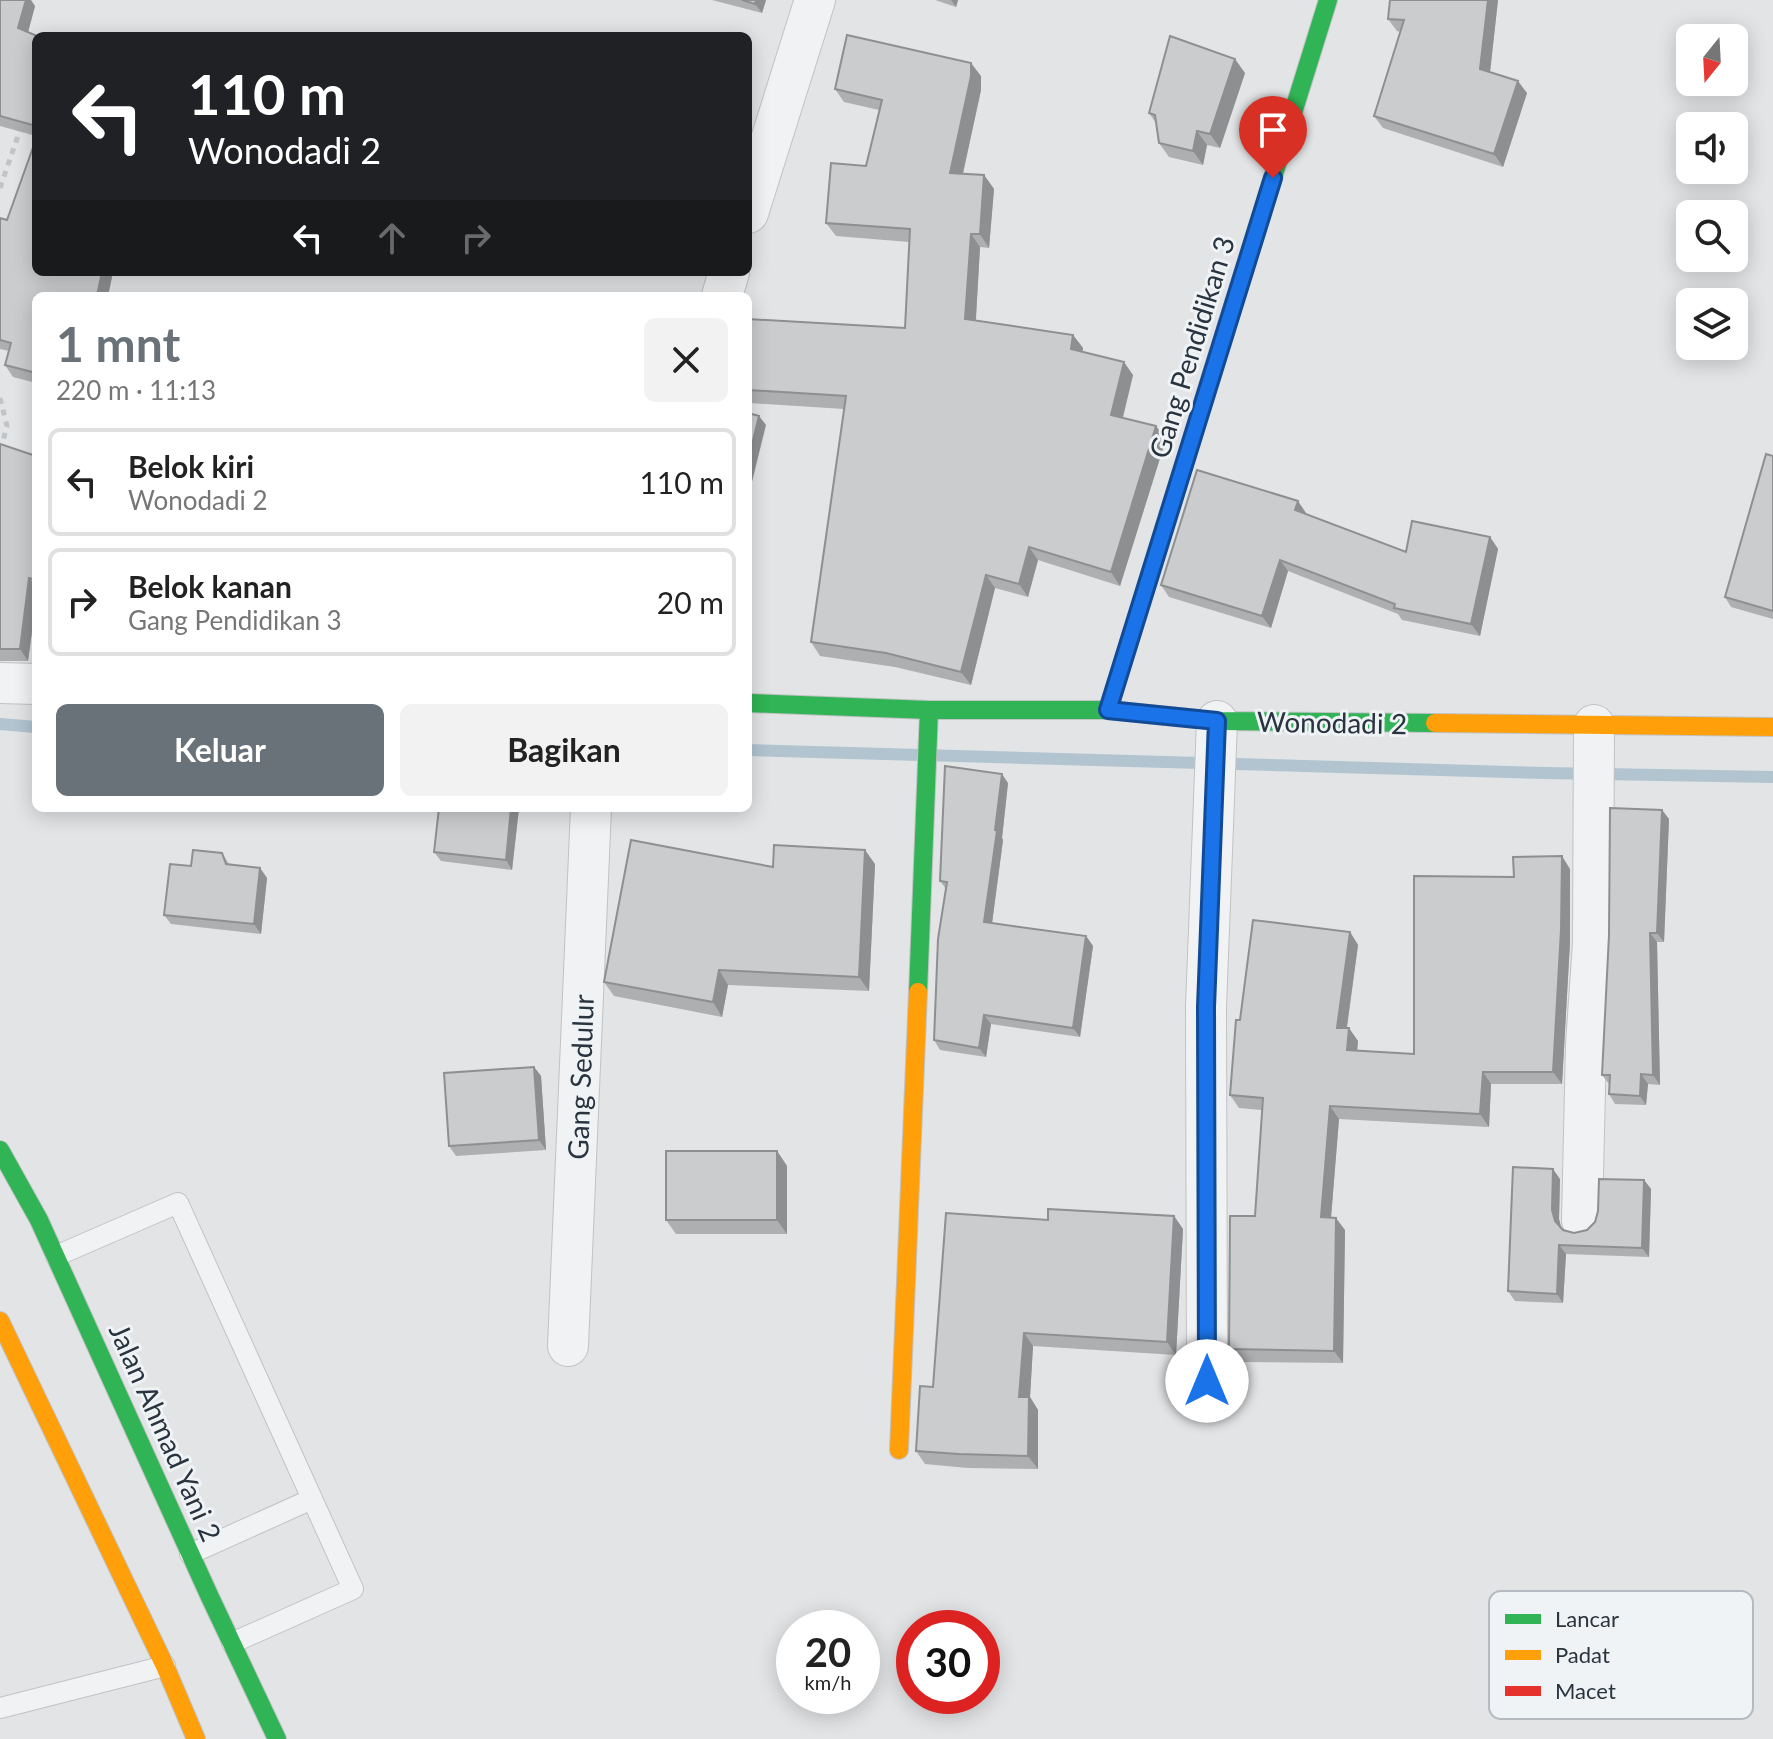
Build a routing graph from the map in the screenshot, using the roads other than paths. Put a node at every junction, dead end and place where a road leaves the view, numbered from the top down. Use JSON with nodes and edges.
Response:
{"nodes":[{"id":1,"x":815,"y":0,"type":"edge"},
{"id":2,"x":1328,"y":0,"type":"edge"},
{"id":3,"x":752,"y":200,"type":"edge"},
{"id":4,"x":0,"y":683,"type":"edge"},
{"id":5,"x":32,"y":684,"type":"edge"},
{"id":6,"x":752,"y":703,"type":"edge"},
{"id":7,"x":929,"y":710,"type":"junction"},
{"id":8,"x":1108,"y":710,"type":"junction"},
{"id":9,"x":1217,"y":721,"type":"junction"},
{"id":10,"x":1594,"y":725,"type":"junction"},
{"id":11,"x":1773,"y":727,"type":"edge"},
{"id":12,"x":591,"y":812,"type":"edge"},
{"id":13,"x":0,"y":1150,"type":"edge"},
{"id":14,"x":1582,"y":1220,"type":"dead end"},
{"id":15,"x":56,"y":1256,"type":"junction"},
{"id":16,"x":0,"y":1321,"type":"edge"},
{"id":17,"x":568,"y":1346,"type":"dead end"},
{"id":18,"x":1207,"y":1381,"type":"dead end"},
{"id":19,"x":899,"y":1450,"type":"dead end"},
{"id":20,"x":312,"y":1499,"type":"junction"},
{"id":21,"x":190,"y":1554,"type":"junction"},
{"id":22,"x":232,"y":1643,"type":"junction"},
{"id":23,"x":165,"y":1666,"type":"junction"},
{"id":24,"x":0,"y":1708,"type":"edge"},
{"id":25,"x":196,"y":1739,"type":"edge"},
{"id":26,"x":277,"y":1739,"type":"edge"}],
"edges":[{"from":1,"to":3,"type":"street"},
{"from":2,"to":8,"type":"main road","name":"Gang Pendidikan 3"},
{"from":4,"to":5,"type":"street"},
{"from":6,"to":7,"type":"main road","name":"Wonodadi 2"},
{"from":7,"to":8,"type":"main road","name":"Wonodadi 2"},
{"from":7,"to":19,"type":"main road"},
{"from":8,"to":9,"type":"main road","name":"Wonodadi 2"},
{"from":9,"to":10,"type":"main road","name":"Wonodadi 2"},
{"from":9,"to":18,"type":"street"},
{"from":10,"to":11,"type":"main road","name":"Wonodadi 2"},
{"from":10,"to":14,"type":"street"},
{"from":12,"to":17,"type":"street","name":"Gang Sedulur"},
{"from":13,"to":15,"type":"main road","name":"Jalan Ahmad Yani 2"},
{"from":15,"to":20,"type":"lane"},
{"from":15,"to":21,"type":"main road","name":"Jalan Ahmad Yani 2"},
{"from":16,"to":23,"type":"main road"},
{"from":20,"to":21,"type":"lane"},
{"from":20,"to":22,"type":"lane"},
{"from":21,"to":22,"type":"main road","name":"Jalan Ahmad Yani 2"},
{"from":22,"to":26,"type":"main road","name":"Jalan Ahmad Yani 2"},
{"from":23,"to":24,"type":"lane"},
{"from":23,"to":25,"type":"main road"}]}
